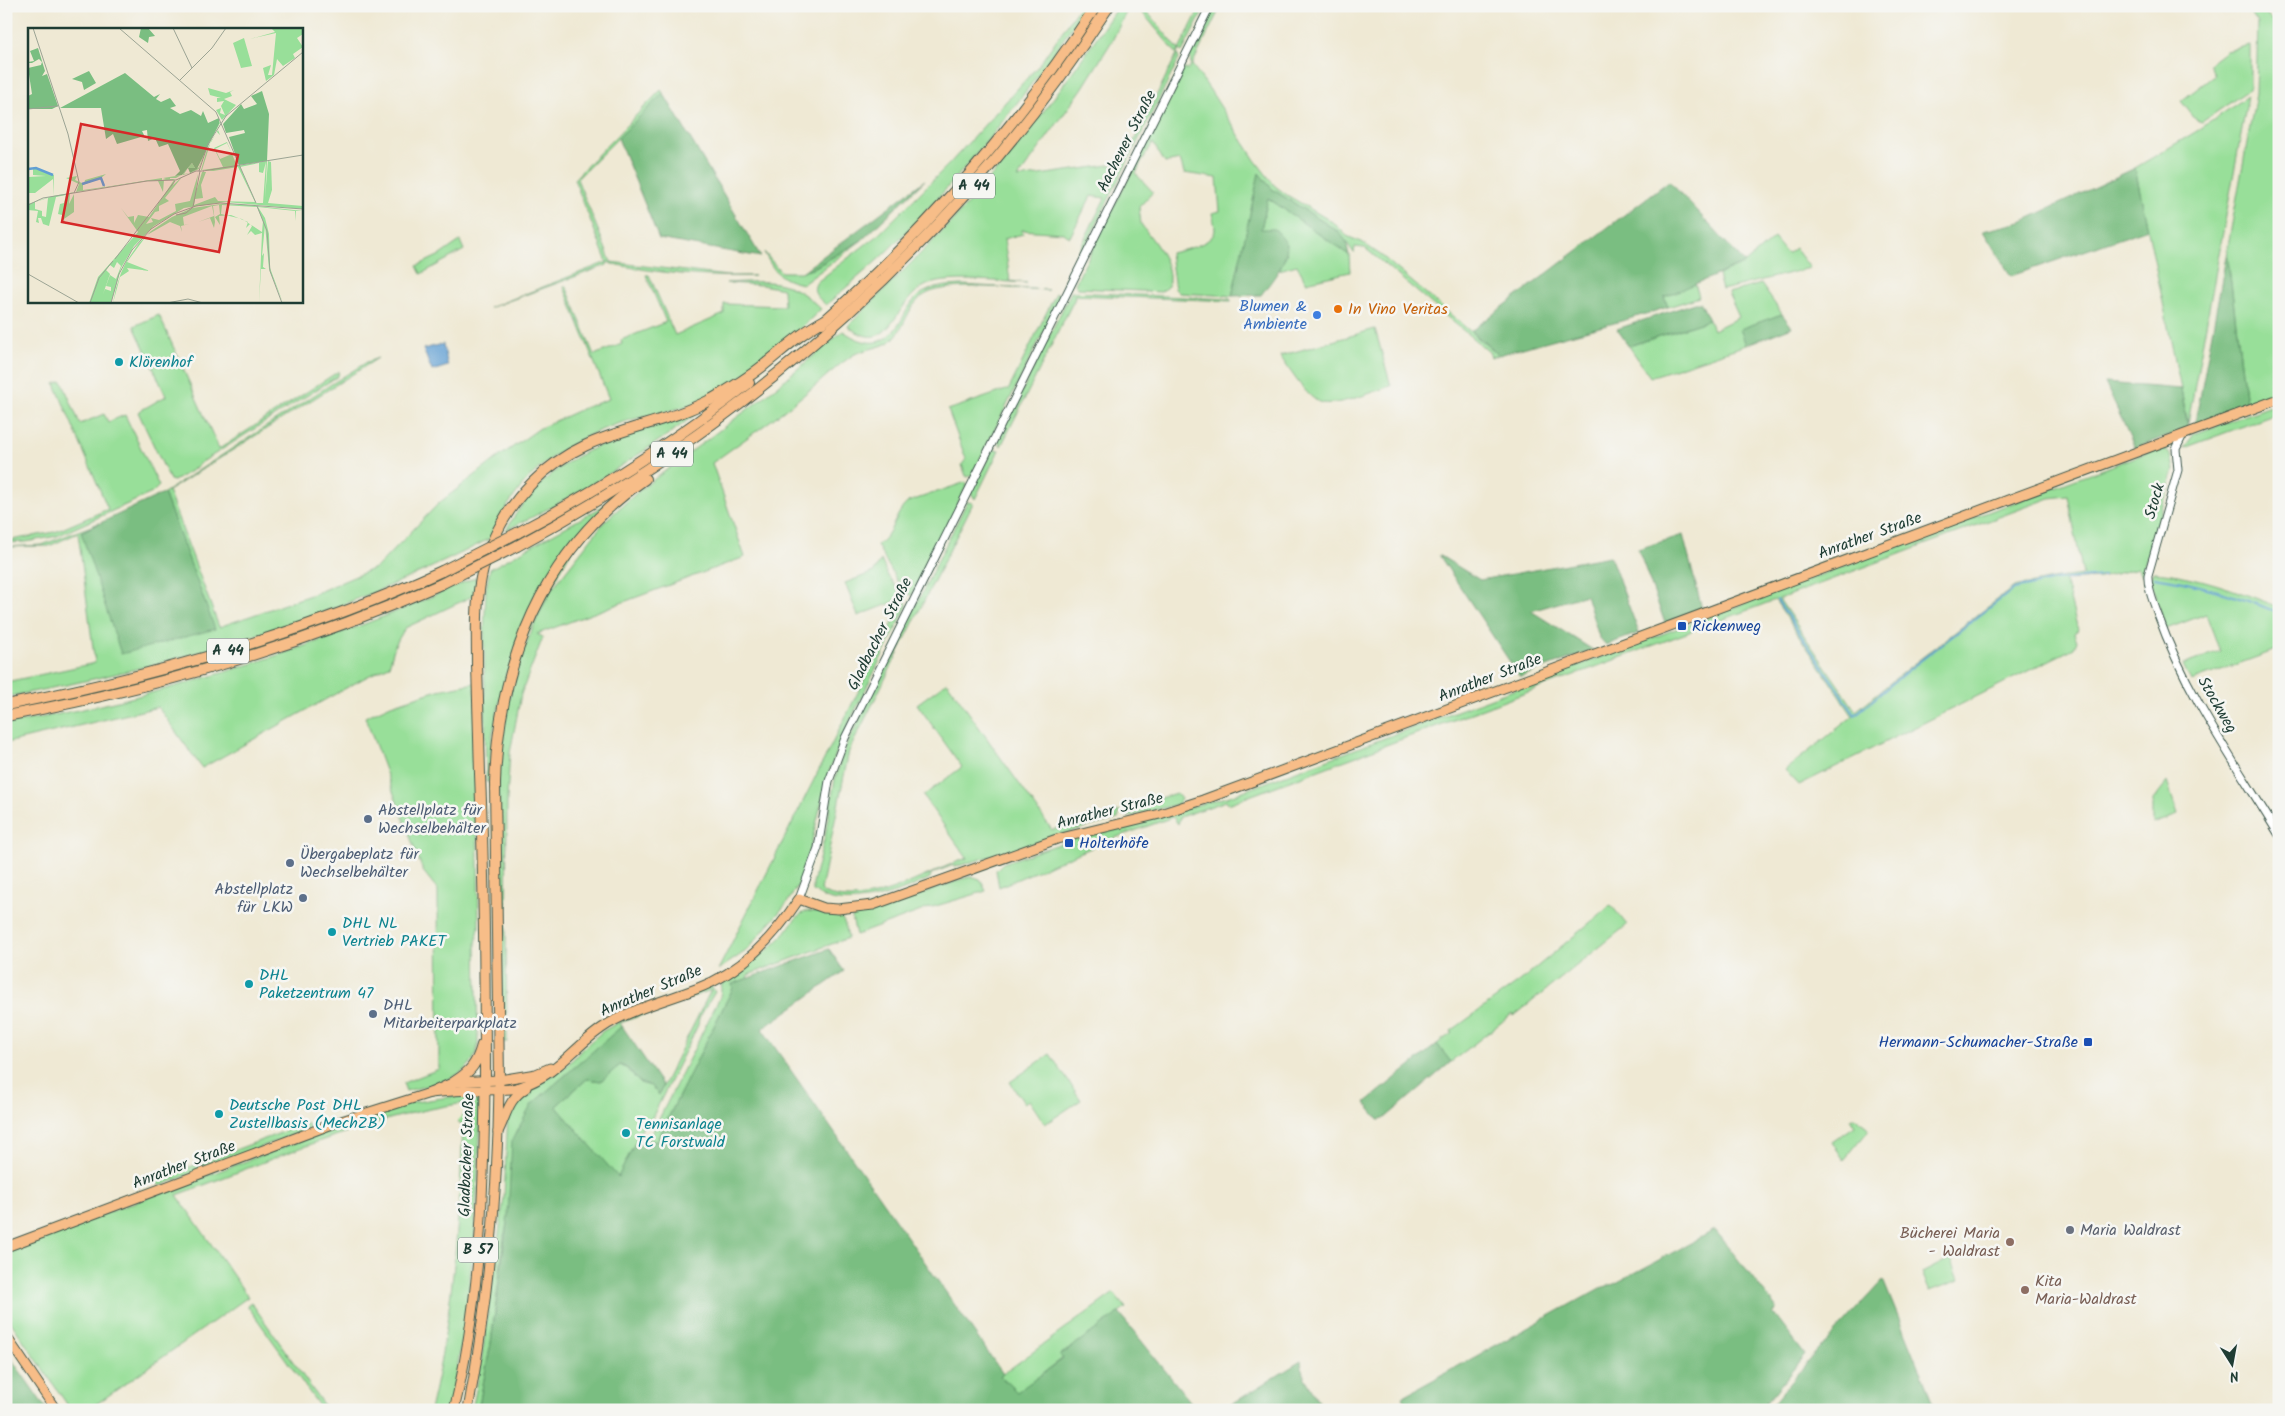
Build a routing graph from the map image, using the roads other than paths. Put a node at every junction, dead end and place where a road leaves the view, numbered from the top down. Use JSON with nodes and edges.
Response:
{"nodes":[{"id":1,"x":1096,"y":6,"type":"edge"},
{"id":2,"x":1109,"y":6,"type":"edge"},
{"id":3,"x":1210,"y":6,"type":"edge"},
{"id":4,"x":1067,"y":292,"type":"joint"},
{"id":5,"x":825,"y":320,"type":"junction"},
{"id":6,"x":2279,"y":399,"type":"edge"},
{"id":7,"x":720,"y":420,"type":"junction"},
{"id":8,"x":2185,"y":434,"type":"junction"},
{"id":9,"x":2148,"y":578,"type":"joint"},
{"id":10,"x":6,"y":705,"type":"edge"},
{"id":11,"x":6,"y":716,"type":"edge"},
{"id":12,"x":2279,"y":835,"type":"edge"},
{"id":13,"x":799,"y":899,"type":"junction"},
{"id":14,"x":722,"y":977,"type":"joint"},
{"id":15,"x":485,"y":1037,"type":"junction"},
{"id":16,"x":571,"y":1056,"type":"junction"},
{"id":17,"x":539,"y":1080,"type":"junction"},
{"id":18,"x":454,"y":1082,"type":"junction"},
{"id":19,"x":485,"y":1085,"type":"junction"},
{"id":20,"x":499,"y":1085,"type":"junction"},
{"id":21,"x":430,"y":1093,"type":"junction"},
{"id":22,"x":497,"y":1136,"type":"junction"},
{"id":23,"x":6,"y":1247,"type":"edge"},
{"id":24,"x":6,"y":1336,"type":"edge"},
{"id":25,"x":56,"y":1410,"type":"edge"},
{"id":26,"x":454,"y":1410,"type":"edge"},
{"id":27,"x":468,"y":1410,"type":"edge"}],
"edges":[{"from":1,"to":5,"type":"highway","number":"A 44"},
{"from":2,"to":7,"type":"highway","number":"A 44"},
{"from":3,"to":4,"type":"street","name":"Aachener Straße"},
{"from":4,"to":13,"type":"street","name":"Gladbacher Straße"},
{"from":5,"to":10,"type":"highway","number":"A 44","bridge":true},
{"from":5,"to":15,"type":"highway"},
{"from":6,"to":8,"type":"main road"},
{"from":7,"to":11,"type":"highway","number":"A 44","bridge":true},
{"from":7,"to":20,"type":"highway"},
{"from":8,"to":9,"type":"street","name":"Stock"},
{"from":8,"to":13,"type":"main road","name":"Anrather Straße"},
{"from":9,"to":12,"type":"street","name":"Stockweg"},
{"from":13,"to":14,"type":"main road","name":"Gladbacher Straße"},
{"from":14,"to":16,"type":"main road","name":"Anrather Straße"},
{"from":15,"to":18,"type":"highway"},
{"from":15,"to":19,"type":"highway"},
{"from":16,"to":17,"type":"main road","name":"Anrather Straße"},
{"from":16,"to":20,"type":"main road","name":"Anrather Straße"},
{"from":17,"to":20,"type":"main road","name":"Anrather Straße"},
{"from":17,"to":22,"type":"main road"},
{"from":18,"to":19,"type":"main road","name":"Anrather Straße"},
{"from":18,"to":21,"type":"main road","name":"Anrather Straße"},
{"from":19,"to":20,"type":"main road","name":"Anrather Straße"},
{"from":19,"to":21,"type":"main road","name":"Anrather Straße"},
{"from":19,"to":26,"type":"main road","name":"Gladbacher Straße","number":"B 57"},
{"from":20,"to":22,"type":"main road","name":"Gladbacher Straße","number":"B 57"},
{"from":21,"to":23,"type":"main road","name":"Anrather Straße"},
{"from":22,"to":27,"type":"main road","name":"Gladbacher Straße","number":"B 57"},
{"from":24,"to":25,"type":"main road"}]}
